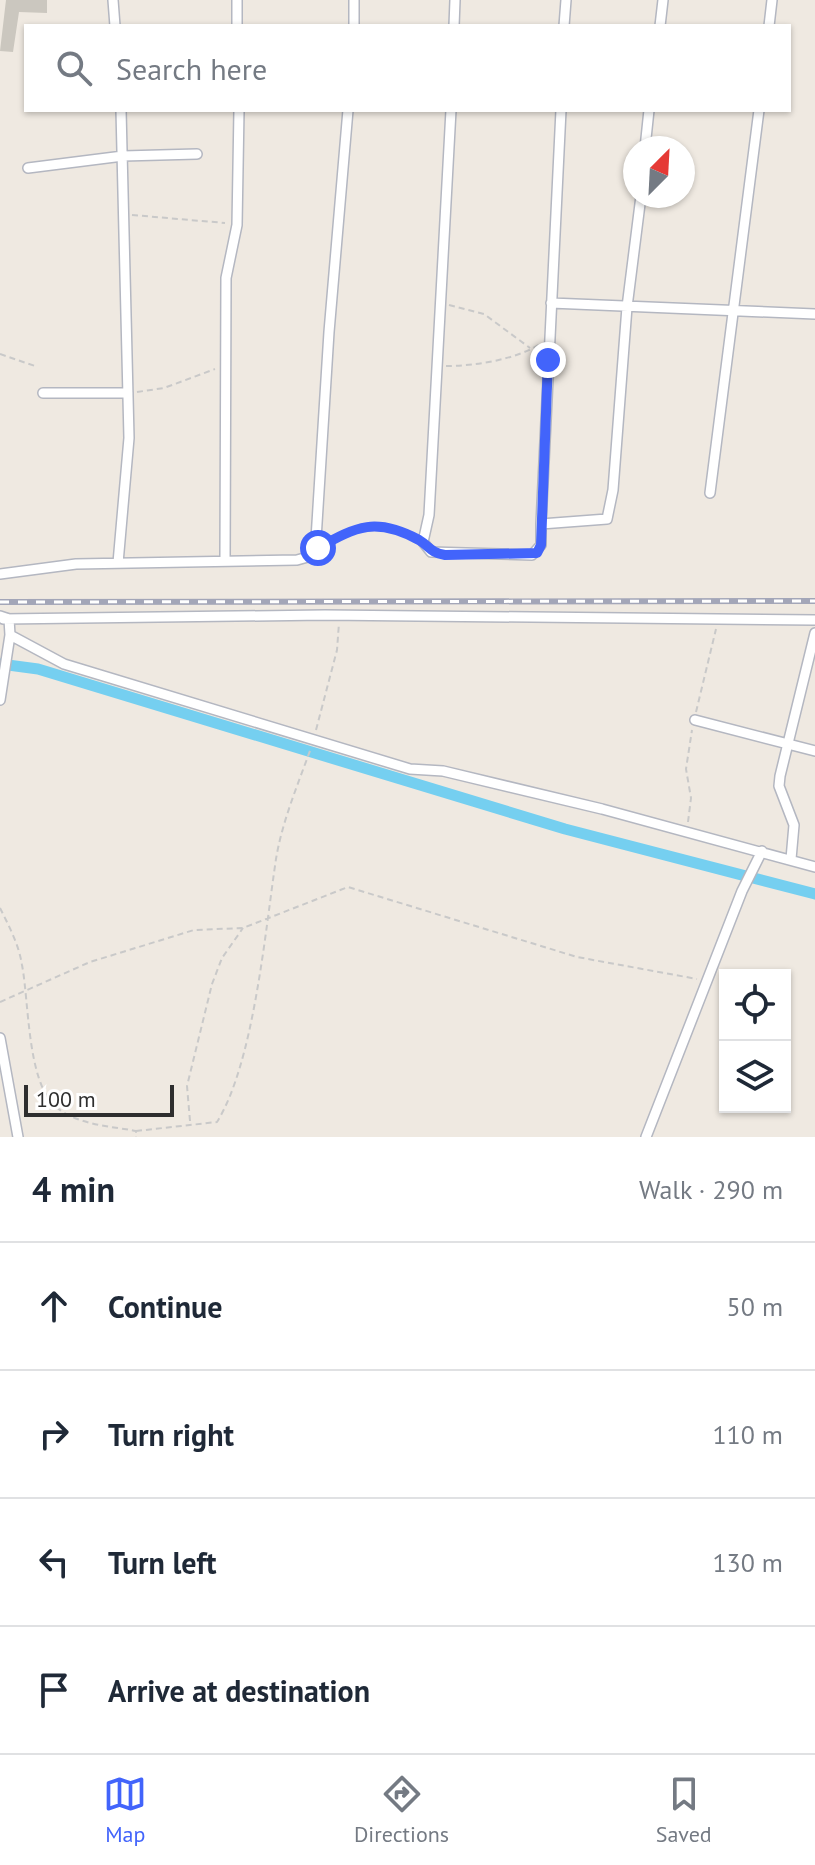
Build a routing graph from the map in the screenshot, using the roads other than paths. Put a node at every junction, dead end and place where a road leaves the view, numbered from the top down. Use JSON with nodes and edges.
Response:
{"nodes":[{"id":1,"x":113,"y":0,"type":"edge"},
{"id":2,"x":237,"y":0,"type":"edge"},
{"id":3,"x":354,"y":0,"type":"edge"},
{"id":4,"x":455,"y":0,"type":"edge"},
{"id":5,"x":566,"y":0,"type":"edge"},
{"id":6,"x":663,"y":0,"type":"edge"},
{"id":7,"x":772,"y":0,"type":"edge"},
{"id":8,"x":115,"y":24,"type":"edge"},
{"id":9,"x":237,"y":24,"type":"edge"},
{"id":10,"x":354,"y":24,"type":"edge"},
{"id":11,"x":454,"y":24,"type":"edge"},
{"id":12,"x":564,"y":24,"type":"edge"},
{"id":13,"x":660,"y":24,"type":"edge"},
{"id":14,"x":769,"y":24,"type":"edge"},
{"id":15,"x":121,"y":112,"type":"edge"},
{"id":16,"x":239,"y":112,"type":"edge"},
{"id":17,"x":348,"y":112,"type":"edge"},
{"id":18,"x":451,"y":112,"type":"edge"},
{"id":19,"x":561,"y":112,"type":"edge"},
{"id":20,"x":649,"y":112,"type":"edge"},
{"id":21,"x":759,"y":112,"type":"edge"},
{"id":22,"x":646,"y":136,"type":"edge"},
{"id":23,"x":197,"y":154,"type":"dead end"},
{"id":24,"x":123,"y":156,"type":"junction"},
{"id":25,"x":28,"y":168,"type":"dead end"},
{"id":26,"x":639,"y":208,"type":"edge"},
{"id":27,"x":551,"y":303,"type":"junction"},
{"id":28,"x":627,"y":307,"type":"junction"},
{"id":29,"x":735,"y":312,"type":"junction"},
{"id":30,"x":815,"y":314,"type":"edge"},
{"id":31,"x":43,"y":393,"type":"dead end"},
{"id":32,"x":128,"y":393,"type":"junction"},
{"id":33,"x":710,"y":493,"type":"dead end"},
{"id":34,"x":541,"y":524,"type":"junction"},
{"id":35,"x":225,"y":560,"type":"junction"},
{"id":36,"x":118,"y":563,"type":"junction"},
{"id":37,"x":0,"y":574,"type":"edge"},
{"id":38,"x":3,"y":618,"type":"edge"},
{"id":39,"x":815,"y":620,"type":"edge"},
{"id":40,"x":815,"y":633,"type":"edge"},
{"id":41,"x":10,"y":635,"type":"junction"},
{"id":42,"x":0,"y":700,"type":"edge"},
{"id":43,"x":695,"y":720,"type":"dead end"},
{"id":44,"x":788,"y":742,"type":"junction"},
{"id":45,"x":815,"y":751,"type":"edge"},
{"id":46,"x":762,"y":851,"type":"junction"},
{"id":47,"x":791,"y":859,"type":"junction"},
{"id":48,"x":815,"y":867,"type":"edge"},
{"id":49,"x":0,"y":1038,"type":"edge"},
{"id":50,"x":18,"y":1137,"type":"edge"},
{"id":51,"x":646,"y":1137,"type":"edge"}],
"edges":[{"from":1,"to":8,"type":"street"},
{"from":2,"to":9,"type":"street"},
{"from":3,"to":10,"type":"street"},
{"from":4,"to":11,"type":"street"},
{"from":5,"to":12,"type":"street"},
{"from":6,"to":13,"type":"street"},
{"from":7,"to":14,"type":"street"},
{"from":15,"to":24,"type":"street"},
{"from":16,"to":35,"type":"street"},
{"from":17,"to":35,"type":"street"},
{"from":18,"to":34,"type":"street"},
{"from":19,"to":27,"type":"street"},
{"from":20,"to":22,"type":"street"},
{"from":21,"to":29,"type":"street"},
{"from":23,"to":24,"type":"street"},
{"from":24,"to":25,"type":"street"},
{"from":24,"to":32,"type":"street"},
{"from":26,"to":28,"type":"street"},
{"from":27,"to":28,"type":"street"},
{"from":27,"to":34,"type":"street"},
{"from":28,"to":29,"type":"street"},
{"from":28,"to":34,"type":"street"},
{"from":29,"to":30,"type":"street"},
{"from":29,"to":33,"type":"street"},
{"from":31,"to":32,"type":"street"},
{"from":32,"to":36,"type":"street"},
{"from":35,"to":36,"type":"street"},
{"from":36,"to":37,"type":"street"},
{"from":38,"to":39,"type":"street"},
{"from":38,"to":41,"type":"street"},
{"from":40,"to":44,"type":"street"},
{"from":41,"to":42,"type":"street"},
{"from":41,"to":46,"type":"street"},
{"from":43,"to":44,"type":"street"},
{"from":44,"to":45,"type":"street"},
{"from":44,"to":47,"type":"street"},
{"from":46,"to":47,"type":"street"},
{"from":46,"to":51,"type":"street"},
{"from":47,"to":48,"type":"street"},
{"from":49,"to":50,"type":"street"}]}
